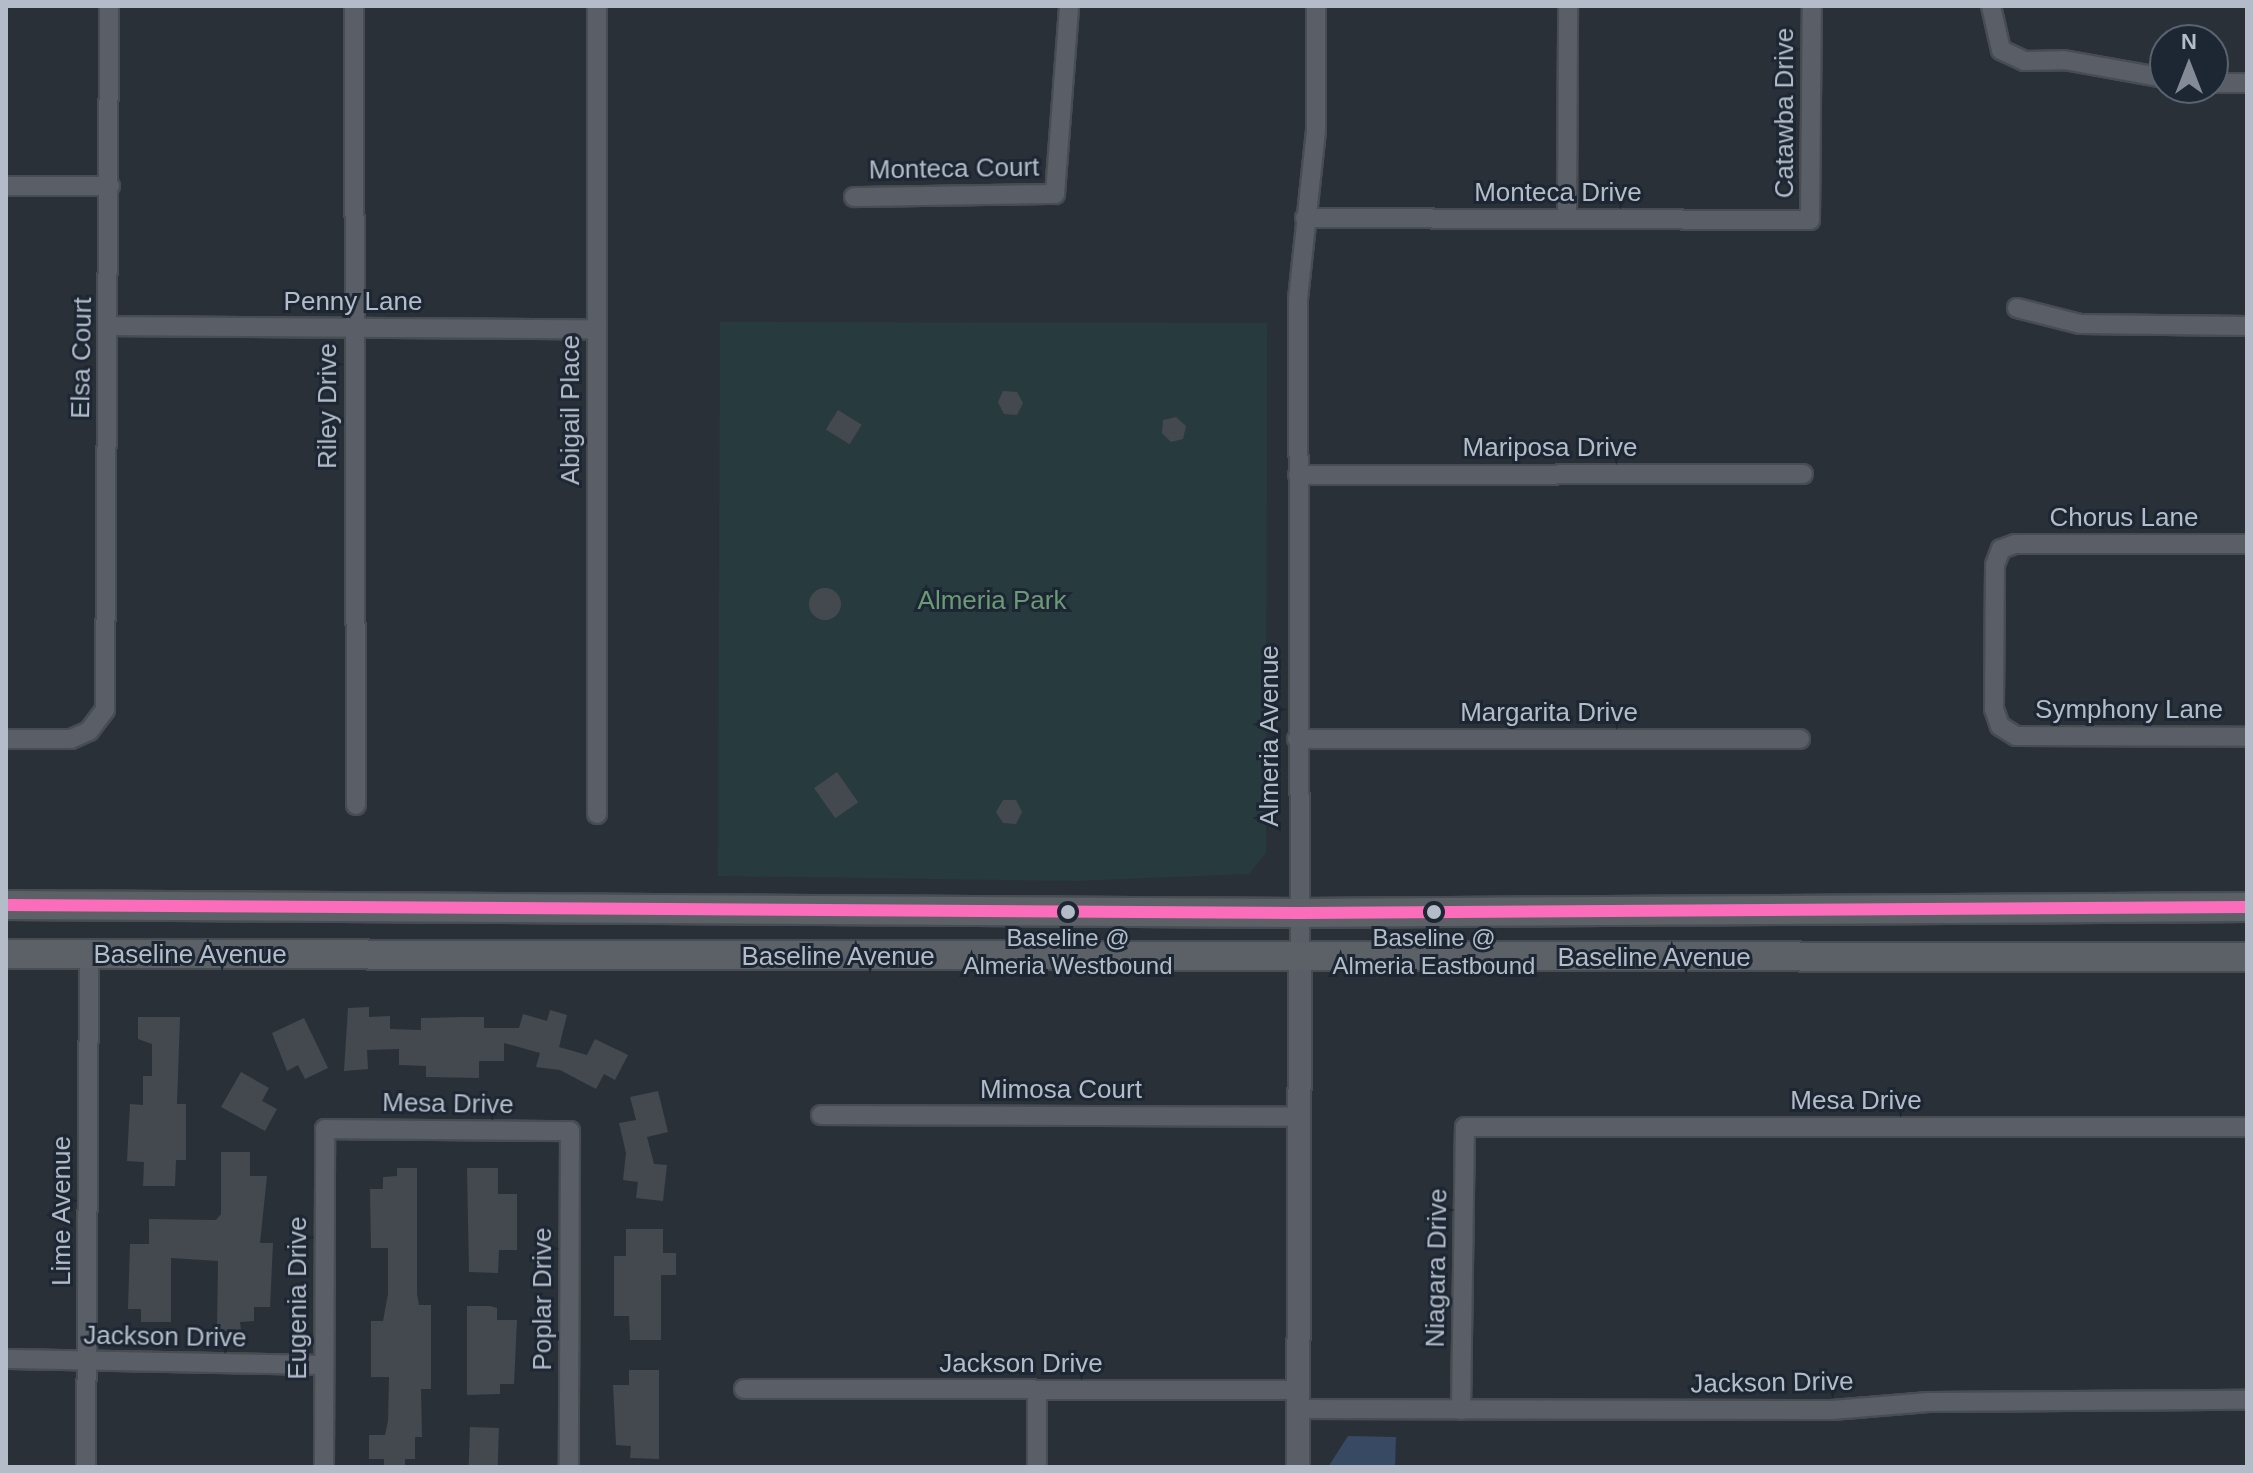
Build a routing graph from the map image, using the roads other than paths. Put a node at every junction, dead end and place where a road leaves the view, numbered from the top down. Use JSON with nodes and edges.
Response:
{"nodes":[{"id":1,"x":109,"y":6,"type":"edge"},
{"id":2,"x":354,"y":6,"type":"edge"},
{"id":3,"x":597,"y":6,"type":"edge"},
{"id":4,"x":1069,"y":6,"type":"edge"},
{"id":5,"x":1316,"y":6,"type":"edge"},
{"id":6,"x":1568,"y":6,"type":"edge"},
{"id":7,"x":1812,"y":6,"type":"edge"},
{"id":8,"x":1991,"y":6,"type":"edge"},
{"id":9,"x":2149,"y":75,"type":"edge"},
{"id":10,"x":6,"y":186,"type":"edge"},
{"id":11,"x":110,"y":186,"type":"junction"},
{"id":12,"x":854,"y":197,"type":"dead end"},
{"id":13,"x":1305,"y":218,"type":"junction"},
{"id":14,"x":1567,"y":219,"type":"junction"},
{"id":15,"x":1810,"y":220,"type":"joint"},
{"id":16,"x":2017,"y":308,"type":"dead end"},
{"id":17,"x":109,"y":326,"type":"junction"},
{"id":18,"x":2247,"y":326,"type":"edge"},
{"id":19,"x":354,"y":328,"type":"junction"},
{"id":20,"x":597,"y":329,"type":"junction"},
{"id":21,"x":1803,"y":474,"type":"dead end"},
{"id":22,"x":1298,"y":475,"type":"junction"},
{"id":23,"x":2247,"y":544,"type":"edge"},
{"id":24,"x":2001,"y":549,"type":"joint"},
{"id":25,"x":2247,"y":737,"type":"edge"},
{"id":26,"x":6,"y":739,"type":"edge"},
{"id":27,"x":1297,"y":739,"type":"junction"},
{"id":28,"x":1800,"y":739,"type":"dead end"},
{"id":29,"x":356,"y":805,"type":"dead end"},
{"id":30,"x":597,"y":814,"type":"dead end"},
{"id":31,"x":6,"y":905,"type":"edge"},
{"id":32,"x":2247,"y":907,"type":"edge"},
{"id":33,"x":1299,"y":913,"type":"junction"},
{"id":34,"x":6,"y":954,"type":"edge"},
{"id":35,"x":89,"y":955,"type":"junction"},
{"id":36,"x":2247,"y":957,"type":"edge"},
{"id":37,"x":1300,"y":958,"type":"junction"},
{"id":38,"x":821,"y":1115,"type":"dead end"},
{"id":39,"x":1300,"y":1117,"type":"junction"},
{"id":40,"x":1465,"y":1127,"type":"joint"},
{"id":41,"x":2247,"y":1127,"type":"edge"},
{"id":42,"x":325,"y":1129,"type":"joint"},
{"id":43,"x":570,"y":1131,"type":"joint"},
{"id":44,"x":6,"y":1359,"type":"edge"},
{"id":45,"x":87,"y":1363,"type":"junction"},
{"id":46,"x":324,"y":1365,"type":"junction"},
{"id":47,"x":744,"y":1389,"type":"dead end"},
{"id":48,"x":1037,"y":1390,"type":"junction"},
{"id":49,"x":1298,"y":1399,"type":"junction"},
{"id":50,"x":2247,"y":1400,"type":"edge"},
{"id":51,"x":1461,"y":1410,"type":"junction"},
{"id":52,"x":86,"y":1467,"type":"edge"},
{"id":53,"x":324,"y":1467,"type":"edge"},
{"id":54,"x":569,"y":1467,"type":"edge"},
{"id":55,"x":1037,"y":1467,"type":"edge"},
{"id":56,"x":1298,"y":1467,"type":"edge"}],
"edges":[{"from":1,"to":11,"type":"street","name":"Elsa Court"},
{"from":2,"to":19,"type":"street","name":"Riley Drive"},
{"from":3,"to":20,"type":"street","name":"Abigail Place"},
{"from":4,"to":12,"type":"street","name":"Monteca Court"},
{"from":5,"to":13,"type":"street","name":"Almeria Avenue"},
{"from":6,"to":14,"type":"street"},
{"from":7,"to":15,"type":"street","name":"Catawba Drive"},
{"from":8,"to":9,"type":"street"},
{"from":10,"to":11,"type":"street"},
{"from":11,"to":17,"type":"street","name":"Elsa Court"},
{"from":13,"to":14,"type":"street","name":"Monteca Drive"},
{"from":13,"to":22,"type":"street","name":"Almeria Avenue"},
{"from":14,"to":15,"type":"street","name":"Monteca Drive"},
{"from":16,"to":18,"type":"street"},
{"from":17,"to":19,"type":"street","name":"Penny Lane"},
{"from":17,"to":26,"type":"street","name":"Elsa Court"},
{"from":19,"to":20,"type":"street","name":"Penny Lane"},
{"from":19,"to":29,"type":"street","name":"Riley Drive"},
{"from":20,"to":30,"type":"street","name":"Abigail Place"},
{"from":21,"to":22,"type":"street","name":"Mariposa Drive"},
{"from":22,"to":27,"type":"street","name":"Almeria Avenue"},
{"from":23,"to":24,"type":"street","name":"Chorus Lane"},
{"from":24,"to":25,"type":"street","name":"Symphony Lane"},
{"from":27,"to":28,"type":"street","name":"Margarita Drive"},
{"from":27,"to":33,"type":"street","name":"Almeria Avenue"},
{"from":31,"to":33,"type":"main road","name":"Baseline Avenue"},
{"from":32,"to":33,"type":"main road","name":"Baseline Avenue"},
{"from":33,"to":37,"type":"street","name":"Almeria Avenue"},
{"from":34,"to":35,"type":"main road","name":"Baseline Avenue"},
{"from":35,"to":37,"type":"main road","name":"Baseline Avenue"},
{"from":35,"to":45,"type":"street","name":"Lime Avenue"},
{"from":36,"to":37,"type":"main road","name":"Baseline Avenue"},
{"from":37,"to":39,"type":"street","name":"Almeria Avenue"},
{"from":38,"to":39,"type":"street","name":"Mimosa Court"},
{"from":39,"to":49,"type":"street","name":"Almeria Avenue"},
{"from":40,"to":41,"type":"street","name":"Mesa Drive"},
{"from":40,"to":51,"type":"street","name":"Niagara Drive"},
{"from":42,"to":43,"type":"street","name":"Mesa Drive"},
{"from":42,"to":46,"type":"street","name":"Eugenia Drive"},
{"from":43,"to":54,"type":"street","name":"Poplar Drive"},
{"from":44,"to":45,"type":"street","name":"Jackson Drive"},
{"from":45,"to":46,"type":"street","name":"Jackson Drive"},
{"from":45,"to":52,"type":"street","name":"Lime Avenue"},
{"from":46,"to":53,"type":"street","name":"Eugenia Drive"},
{"from":47,"to":48,"type":"street","name":"Jackson Drive"},
{"from":48,"to":49,"type":"street","name":"Jackson Drive"},
{"from":48,"to":55,"type":"street"},
{"from":49,"to":51,"type":"street","name":"Jackson Drive"},
{"from":49,"to":56,"type":"street","name":"Almeria Avenue"},
{"from":50,"to":51,"type":"street","name":"Jackson Drive"}]}
